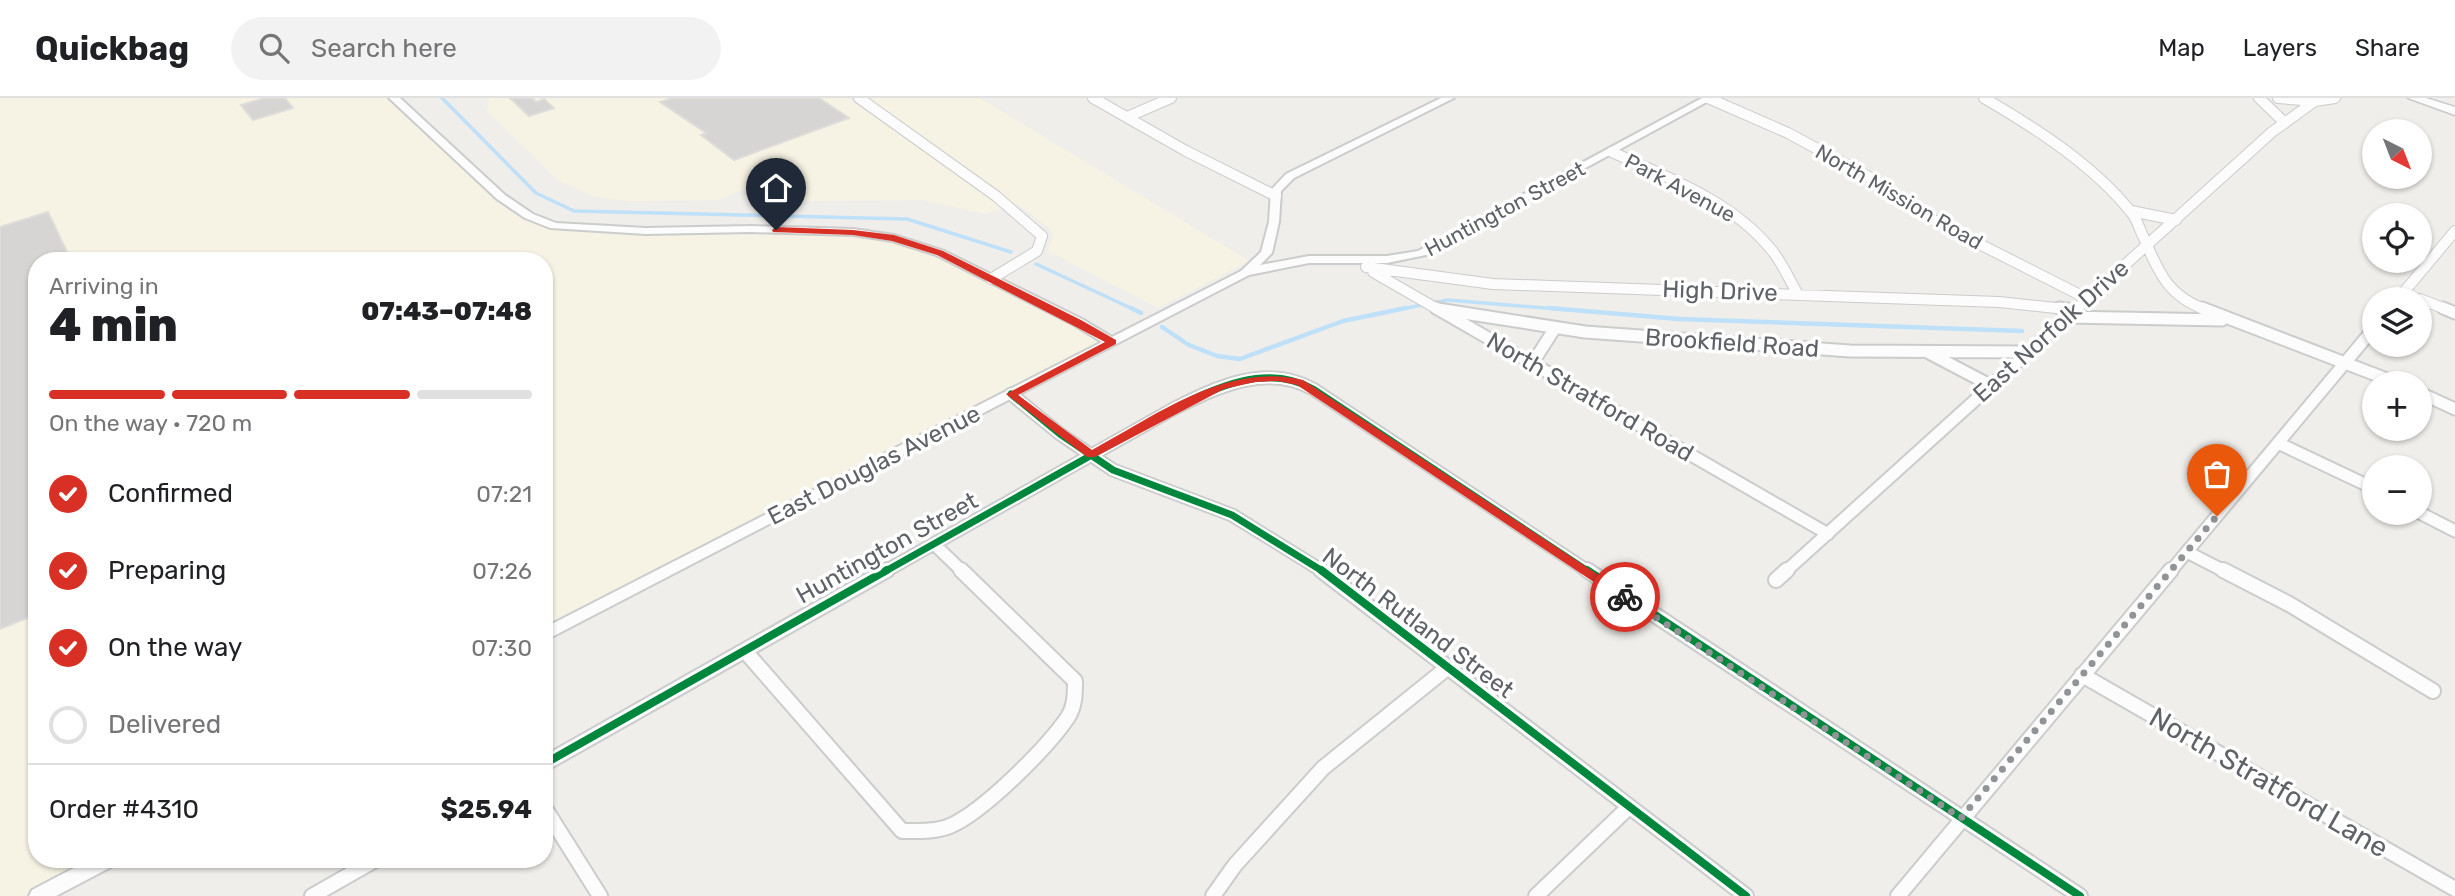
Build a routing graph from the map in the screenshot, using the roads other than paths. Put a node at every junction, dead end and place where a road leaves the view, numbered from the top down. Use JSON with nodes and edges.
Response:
{"nodes":[{"id":1,"x":394,"y":98,"type":"edge"},
{"id":2,"x":859,"y":98,"type":"edge"},
{"id":3,"x":1093,"y":98,"type":"edge"},
{"id":4,"x":1171,"y":98,"type":"edge"},
{"id":5,"x":1449,"y":98,"type":"edge"},
{"id":6,"x":1709,"y":98,"type":"edge"},
{"id":7,"x":1984,"y":98,"type":"edge"},
{"id":8,"x":2259,"y":98,"type":"edge"},
{"id":9,"x":2278,"y":98,"type":"edge"},
{"id":10,"x":2335,"y":98,"type":"edge"},
{"id":11,"x":2414,"y":98,"type":"edge"},
{"id":12,"x":2315,"y":101,"type":"junction"},
{"id":13,"x":2442,"y":102,"type":"edge"},
{"id":14,"x":2455,"y":111,"type":"edge"},
{"id":15,"x":1126,"y":117,"type":"junction"},
{"id":16,"x":2285,"y":123,"type":"junction"},
{"id":17,"x":1612,"y":152,"type":"junction"},
{"id":18,"x":1276,"y":196,"type":"junction"},
{"id":19,"x":2131,"y":211,"type":"junction"},
{"id":20,"x":2176,"y":220,"type":"junction"},
{"id":21,"x":2455,"y":232,"type":"edge"},
{"id":22,"x":2148,"y":245,"type":"junction"},
{"id":23,"x":1352,"y":259,"type":"junction"},
{"id":24,"x":1366,"y":267,"type":"junction"},
{"id":25,"x":1245,"y":273,"type":"junction"},
{"id":26,"x":991,"y":279,"type":"junction"},
{"id":27,"x":2409,"y":287,"type":"edge"},
{"id":28,"x":1797,"y":293,"type":"junction"},
{"id":29,"x":2088,"y":299,"type":"junction"},
{"id":30,"x":2432,"y":304,"type":"edge"},
{"id":31,"x":1438,"y":309,"type":"junction"},
{"id":32,"x":2455,"y":313,"type":"edge"},
{"id":33,"x":2071,"y":314,"type":"junction"},
{"id":34,"x":2233,"y":321,"type":"junction"},
{"id":35,"x":1555,"y":328,"type":"junction"},
{"id":36,"x":1112,"y":342,"type":"junction"},
{"id":37,"x":2362,"y":343,"type":"edge"},
{"id":38,"x":1928,"y":352,"type":"junction"},
{"id":39,"x":2028,"y":352,"type":"junction"},
{"id":40,"x":2346,"y":362,"type":"junction"},
{"id":41,"x":1532,"y":364,"type":"junction"},
{"id":42,"x":2368,"y":371,"type":"edge"},
{"id":43,"x":1990,"y":386,"type":"junction"},
{"id":44,"x":1011,"y":394,"type":"junction"},
{"id":45,"x":2432,"y":398,"type":"edge"},
{"id":46,"x":2455,"y":408,"type":"edge"},
{"id":47,"x":2278,"y":443,"type":"junction"},
{"id":48,"x":1091,"y":455,"type":"junction"},
{"id":49,"x":2362,"y":483,"type":"edge"},
{"id":50,"x":2432,"y":519,"type":"edge"},
{"id":51,"x":2455,"y":531,"type":"edge"},
{"id":52,"x":1828,"y":534,"type":"junction"},
{"id":53,"x":934,"y":544,"type":"junction"},
{"id":54,"x":2187,"y":552,"type":"junction"},
{"id":55,"x":1776,"y":580,"type":"dead end"},
{"id":56,"x":553,"y":630,"type":"edge"},
{"id":57,"x":745,"y":651,"type":"junction"},
{"id":58,"x":1447,"y":668,"type":"junction"},
{"id":59,"x":2082,"y":675,"type":"junction"},
{"id":60,"x":2433,"y":691,"type":"dead end"},
{"id":61,"x":553,"y":759,"type":"edge"},
{"id":62,"x":1629,"y":807,"type":"junction"},
{"id":63,"x":1961,"y":818,"type":"junction"},
{"id":64,"x":553,"y":821,"type":"edge"},
{"id":65,"x":92,"y":868,"type":"edge"},
{"id":66,"x":361,"y":868,"type":"edge"},
{"id":67,"x":2455,"y":889,"type":"edge"},
{"id":68,"x":38,"y":896,"type":"edge"},
{"id":69,"x":312,"y":896,"type":"edge"},
{"id":70,"x":600,"y":896,"type":"edge"},
{"id":71,"x":1213,"y":896,"type":"edge"},
{"id":72,"x":1536,"y":896,"type":"edge"},
{"id":73,"x":1746,"y":896,"type":"edge"},
{"id":74,"x":1898,"y":896,"type":"edge"},
{"id":75,"x":2080,"y":896,"type":"edge"}],
"edges":[{"from":1,"to":26,"type":"street"},
{"from":2,"to":26,"type":"street"},
{"from":3,"to":15,"type":"street"},
{"from":4,"to":15,"type":"street"},
{"from":5,"to":18,"type":"street"},
{"from":6,"to":17,"type":"street","name":"Huntington Street"},
{"from":6,"to":29,"type":"street","name":"North Mission Road"},
{"from":7,"to":19,"type":"street"},
{"from":8,"to":16,"type":"street"},
{"from":9,"to":12,"type":"street"},
{"from":10,"to":12,"type":"street","name":"East Norfolk Drive"},
{"from":11,"to":13,"type":"main road"},
{"from":12,"to":16,"type":"street","name":"East Norfolk Drive"},
{"from":13,"to":14,"type":"main road"},
{"from":15,"to":18,"type":"street"},
{"from":16,"to":20,"type":"street","name":"East Norfolk Drive"},
{"from":17,"to":23,"type":"street","name":"Huntington Street"},
{"from":17,"to":28,"type":"street","name":"Park Avenue"},
{"from":18,"to":25,"type":"street","name":"East Douglas Avenue"},
{"from":19,"to":20,"type":"street"},
{"from":19,"to":22,"type":"street"},
{"from":20,"to":22,"type":"street","name":"East Norfolk Drive"},
{"from":21,"to":27,"type":"street"},
{"from":22,"to":29,"type":"street","name":"East Norfolk Drive"},
{"from":22,"to":34,"type":"street"},
{"from":23,"to":24,"type":"street","name":"North Stratford Road"},
{"from":23,"to":25,"type":"street","name":"Huntington Street"},
{"from":24,"to":28,"type":"street","name":"High Drive"},
{"from":24,"to":31,"type":"street","name":"North Stratford Road"},
{"from":25,"to":36,"type":"street","name":"East Douglas Avenue"},
{"from":26,"to":36,"type":"street"},
{"from":28,"to":33,"type":"street","name":"High Drive"},
{"from":29,"to":33,"type":"street","name":"East Norfolk Drive"},
{"from":30,"to":32,"type":"street"},
{"from":31,"to":35,"type":"street","name":"Brookfield Road"},
{"from":31,"to":41,"type":"street","name":"North Stratford Road"},
{"from":33,"to":34,"type":"street"},
{"from":33,"to":39,"type":"street","name":"East Norfolk Drive"},
{"from":34,"to":40,"type":"street"},
{"from":35,"to":38,"type":"street","name":"Brookfield Road"},
{"from":35,"to":41,"type":"street"},
{"from":36,"to":44,"type":"street","name":"East Douglas Avenue"},
{"from":37,"to":40,"type":"street"},
{"from":38,"to":39,"type":"street","name":"Brookfield Road"},
{"from":38,"to":43,"type":"street"},
{"from":39,"to":43,"type":"street","name":"East Norfolk Drive"},
{"from":40,"to":42,"type":"street"},
{"from":40,"to":47,"type":"street"},
{"from":41,"to":52,"type":"street","name":"North Stratford Road"},
{"from":43,"to":52,"type":"street","name":"East Norfolk Drive"},
{"from":44,"to":48,"type":"street","name":"North Rutland Street"},
{"from":44,"to":56,"type":"street","name":"East Douglas Avenue"},
{"from":45,"to":46,"type":"street"},
{"from":47,"to":49,"type":"street"},
{"from":47,"to":54,"type":"street"},
{"from":48,"to":53,"type":"street","name":"Huntington Street"},
{"from":48,"to":58,"type":"street","name":"North Rutland Street"},
{"from":48,"to":63,"type":"street","name":"Huntington Street"},
{"from":50,"to":51,"type":"street"},
{"from":52,"to":55,"type":"street","name":"East Norfolk Drive"},
{"from":53,"to":57,"type":"street","name":"Huntington Street"},
{"from":53,"to":57,"type":"street"},
{"from":54,"to":59,"type":"street"},
{"from":54,"to":60,"type":"street"},
{"from":57,"to":61,"type":"street","name":"Huntington Street"},
{"from":58,"to":62,"type":"street","name":"North Rutland Street"},
{"from":58,"to":71,"type":"street"},
{"from":59,"to":63,"type":"street"},
{"from":59,"to":67,"type":"street","name":"North Stratford Lane"},
{"from":62,"to":72,"type":"street"},
{"from":62,"to":73,"type":"street","name":"North Rutland Street"},
{"from":63,"to":74,"type":"street"},
{"from":63,"to":75,"type":"street","name":"Huntington Street"},
{"from":64,"to":70,"type":"street"},
{"from":65,"to":68,"type":"street"},
{"from":66,"to":69,"type":"street"}]}
